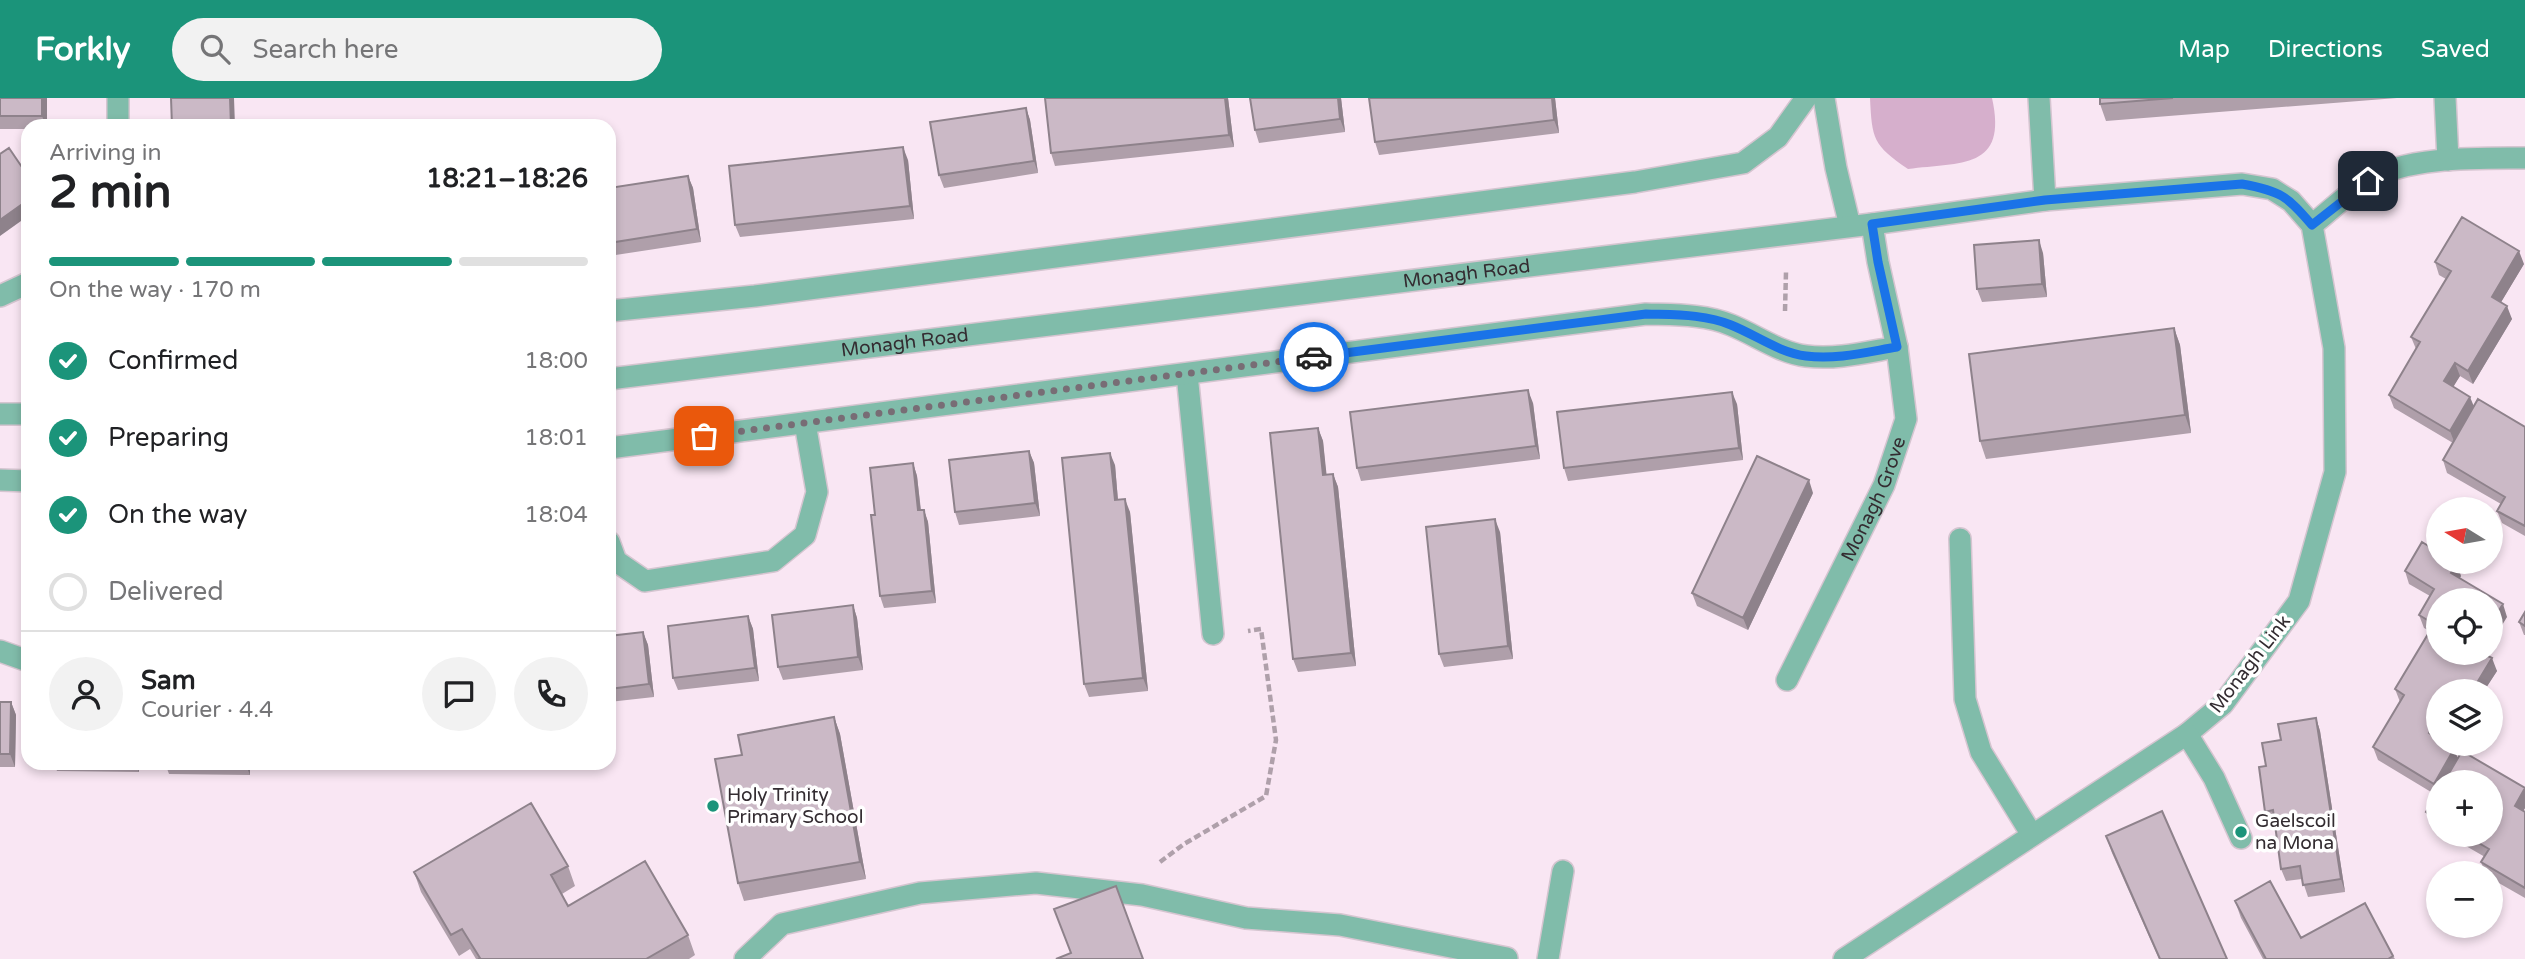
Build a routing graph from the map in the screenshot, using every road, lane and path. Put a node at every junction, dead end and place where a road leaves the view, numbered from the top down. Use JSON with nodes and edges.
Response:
{"nodes":[{"id":1,"x":118,"y":98,"type":"edge"},
{"id":2,"x":1806,"y":98,"type":"edge"},
{"id":3,"x":1824,"y":98,"type":"edge"},
{"id":4,"x":2039,"y":98,"type":"edge"},
{"id":5,"x":2445,"y":98,"type":"edge"},
{"id":6,"x":118,"y":119,"type":"edge"},
{"id":7,"x":2525,"y":158,"type":"edge"},
{"id":8,"x":2448,"y":160,"type":"junction"},
{"id":9,"x":2045,"y":200,"type":"junction"},
{"id":10,"x":1872,"y":224,"type":"junction"},
{"id":11,"x":2312,"y":225,"type":"junction"},
{"id":12,"x":1850,"y":226,"type":"junction"},
{"id":13,"x":21,"y":286,"type":"edge"},
{"id":14,"x":0,"y":296,"type":"edge"},
{"id":15,"x":616,"y":310,"type":"edge"},
{"id":16,"x":1897,"y":347,"type":"junction"},
{"id":17,"x":1187,"y":374,"type":"junction"},
{"id":18,"x":616,"y":378,"type":"edge"},
{"id":19,"x":0,"y":414,"type":"edge"},
{"id":20,"x":21,"y":414,"type":"edge"},
{"id":21,"x":805,"y":423,"type":"junction"},
{"id":22,"x":616,"y":447,"type":"edge"},
{"id":23,"x":0,"y":480,"type":"edge"},
{"id":24,"x":21,"y":481,"type":"edge"},
{"id":25,"x":1960,"y":539,"type":"dead end"},
{"id":26,"x":616,"y":561,"type":"edge"},
{"id":27,"x":1213,"y":634,"type":"joint"},
{"id":28,"x":0,"y":651,"type":"edge"},
{"id":29,"x":21,"y":658,"type":"edge"},
{"id":30,"x":1787,"y":680,"type":"dead end"},
{"id":31,"x":2187,"y":734,"type":"junction"},
{"id":32,"x":2032,"y":835,"type":"junction"},
{"id":33,"x":2241,"y":838,"type":"dead end"},
{"id":34,"x":1563,"y":871,"type":"dead end"},
{"id":35,"x":1155,"y":898,"type":"junction"},
{"id":36,"x":1409,"y":949,"type":"edge"},
{"id":37,"x":745,"y":959,"type":"edge"},
{"id":38,"x":1509,"y":959,"type":"edge"},
{"id":39,"x":1548,"y":959,"type":"edge"},
{"id":40,"x":1844,"y":959,"type":"edge"}],
"edges":[{"from":1,"to":6,"type":"street"},
{"from":2,"to":15,"type":"street"},
{"from":3,"to":12,"type":"street"},
{"from":4,"to":9,"type":"street"},
{"from":5,"to":8,"type":"street"},
{"from":7,"to":8,"type":"street"},
{"from":8,"to":11,"type":"street"},
{"from":9,"to":10,"type":"street","name":"Monagh Road"},
{"from":9,"to":11,"type":"street","name":"Monagh Road"},
{"from":10,"to":12,"type":"street","name":"Monagh Road"},
{"from":10,"to":16,"type":"street","name":"Monagh Grove"},
{"from":11,"to":31,"type":"street","name":"Monagh Link"},
{"from":12,"to":18,"type":"street","name":"Monagh Road"},
{"from":13,"to":14,"type":"street"},
{"from":16,"to":17,"type":"street"},
{"from":16,"to":30,"type":"street","name":"Monagh Grove"},
{"from":17,"to":21,"type":"street"},
{"from":17,"to":27,"type":"street"},
{"from":19,"to":20,"type":"street"},
{"from":21,"to":22,"type":"street"},
{"from":21,"to":26,"type":"street"},
{"from":23,"to":24,"type":"street"},
{"from":25,"to":32,"type":"street"},
{"from":27,"to":35,"type":"path"},
{"from":28,"to":29,"type":"street"},
{"from":31,"to":32,"type":"street","name":"Monagh Link"},
{"from":31,"to":33,"type":"street"},
{"from":32,"to":40,"type":"street","name":"Monagh Link"},
{"from":34,"to":39,"type":"street"},
{"from":35,"to":36,"type":"street"},
{"from":35,"to":37,"type":"street"},
{"from":36,"to":38,"type":"street"}]}
